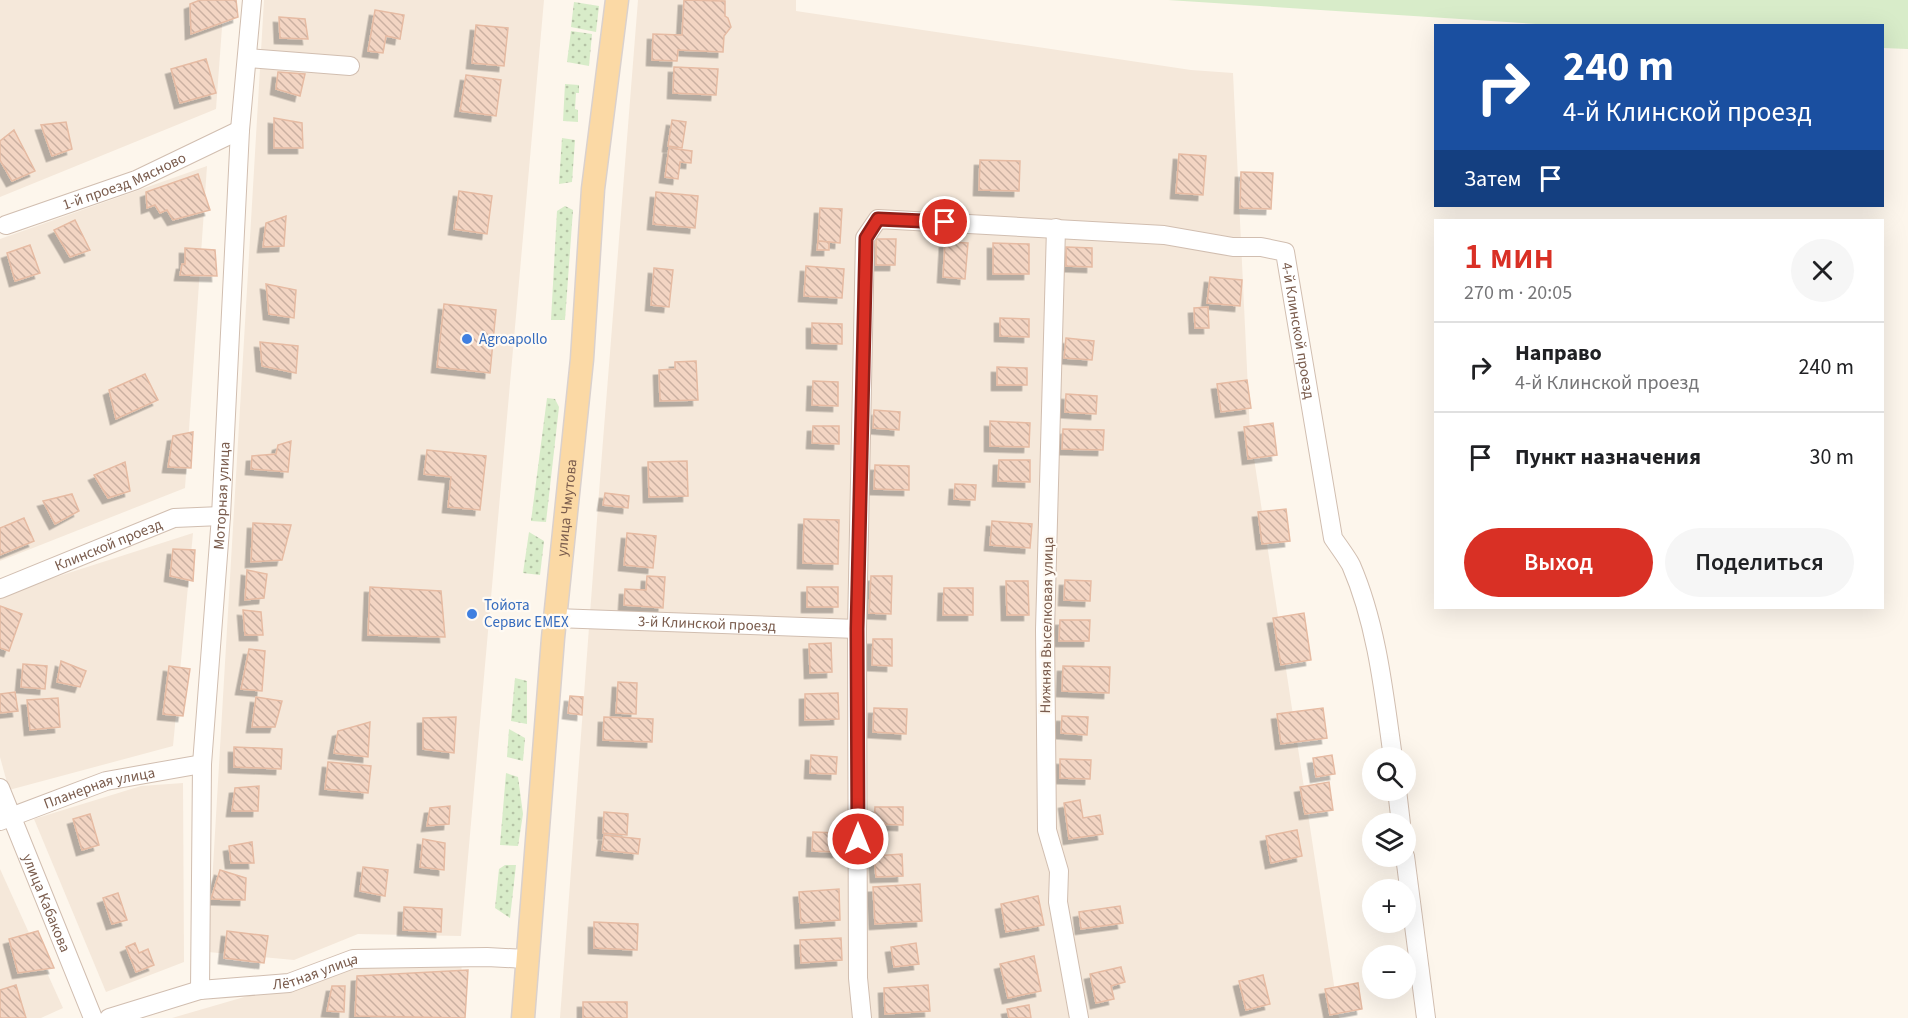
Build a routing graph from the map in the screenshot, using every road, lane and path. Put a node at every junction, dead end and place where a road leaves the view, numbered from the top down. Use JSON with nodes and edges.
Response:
{"nodes":[{"id":1,"x":252,"y":0,"type":"edge"},
{"id":2,"x":616,"y":0,"type":"edge"},
{"id":3,"x":247,"y":58,"type":"junction"},
{"id":4,"x":350,"y":66,"type":"dead end"},
{"id":5,"x":240,"y":130,"type":"junction"},
{"id":6,"x":6,"y":225,"type":"dead end"},
{"id":7,"x":1056,"y":228,"type":"junction"},
{"id":8,"x":221,"y":516,"type":"junction"},
{"id":9,"x":0,"y":589,"type":"edge"},
{"id":10,"x":555,"y":618,"type":"junction"},
{"id":11,"x":857,"y":629,"type":"junction"},
{"id":12,"x":1391,"y":747,"type":"edge"},
{"id":13,"x":201,"y":764,"type":"junction"},
{"id":14,"x":0,"y":788,"type":"edge"},
{"id":15,"x":6,"y":819,"type":"edge"},
{"id":16,"x":1406,"y":867,"type":"edge"},
{"id":17,"x":526,"y":959,"type":"junction"},
{"id":18,"x":200,"y":990,"type":"junction"},
{"id":19,"x":93,"y":1018,"type":"edge"},
{"id":20,"x":110,"y":1018,"type":"edge"},
{"id":21,"x":523,"y":1018,"type":"edge"},
{"id":22,"x":862,"y":1018,"type":"edge"},
{"id":23,"x":1078,"y":1018,"type":"edge"},
{"id":24,"x":1426,"y":1018,"type":"edge"}],
"edges":[{"from":1,"to":3,"type":"street","name":"Моторная улица"},
{"from":2,"to":10,"type":"main road","name":"улица Чмутова"},
{"from":3,"to":4,"type":"street"},
{"from":3,"to":5,"type":"street","name":"Моторная улица"},
{"from":5,"to":6,"type":"street","name":"1-й проезд Мясново"},
{"from":5,"to":8,"type":"street","name":"Моторная улица"},
{"from":7,"to":11,"type":"street","name":"4-й Клинской проезд"},
{"from":7,"to":12,"type":"street","name":"4-й Клинской проезд"},
{"from":7,"to":23,"type":"street","name":"Нижняя Выселковая улица"},
{"from":8,"to":9,"type":"street","name":"Клинской проезд"},
{"from":8,"to":13,"type":"street","name":"Моторная улица"},
{"from":10,"to":11,"type":"street","name":"3-й Клинской проезд"},
{"from":10,"to":17,"type":"main road","name":"улица Чмутова"},
{"from":11,"to":22,"type":"street"},
{"from":13,"to":15,"type":"street","name":"Планерная улица"},
{"from":13,"to":18,"type":"street","name":"Моторная улица"},
{"from":14,"to":15,"type":"street","name":"улица Кабакова"},
{"from":15,"to":19,"type":"street","name":"улица Кабакова"},
{"from":16,"to":24,"type":"street"},
{"from":17,"to":18,"type":"street","name":"Лётная улица"},
{"from":17,"to":21,"type":"main road","name":"улица Чмутова"},
{"from":18,"to":20,"type":"street","name":"Лётная улица"}]}
